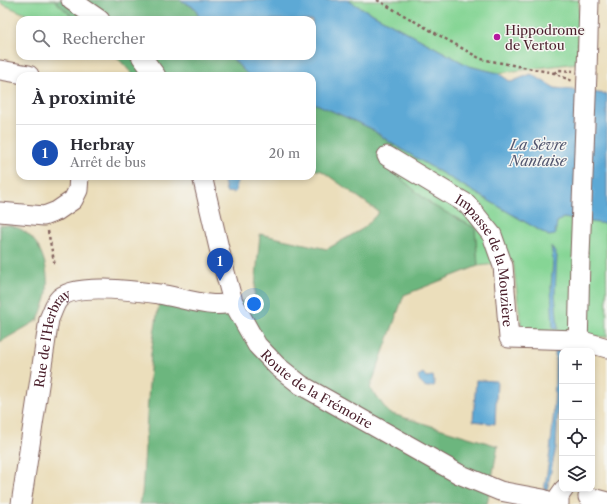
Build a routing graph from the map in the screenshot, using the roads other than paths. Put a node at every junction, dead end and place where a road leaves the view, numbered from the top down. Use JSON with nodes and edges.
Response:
{"nodes":[{"id":1,"x":71,"y":0,"type":"edge"},
{"id":2,"x":589,"y":0,"type":"edge"},
{"id":3,"x":94,"y":16,"type":"edge"},
{"id":4,"x":144,"y":60,"type":"edge"},
{"id":5,"x":0,"y":70,"type":"edge"},
{"id":6,"x":153,"y":72,"type":"edge"},
{"id":7,"x":16,"y":73,"type":"edge"},
{"id":8,"x":387,"y":156,"type":"dead end"},
{"id":9,"x":79,"y":180,"type":"edge"},
{"id":10,"x":203,"y":180,"type":"edge"},
{"id":11,"x":0,"y":212,"type":"edge"},
{"id":12,"x":234,"y":302,"type":"junction"},
{"id":13,"x":579,"y":345,"type":"edge"},
{"id":14,"x":607,"y":348,"type":"edge"},
{"id":15,"x":556,"y":498,"type":"edge"},
{"id":16,"x":21,"y":504,"type":"edge"}],
"edges":[{"from":1,"to":3,"type":"street"},
{"from":2,"to":13,"type":"street","bridge":true},
{"from":4,"to":6,"type":"street"},
{"from":5,"to":7,"type":"street"},
{"from":8,"to":13,"type":"street","name":"Impasse de la Mouzière"},
{"from":9,"to":11,"type":"street"},
{"from":10,"to":12,"type":"street","name":"Route de la Frémoire"},
{"from":12,"to":15,"type":"street","name":"Route de la Frémoire"},
{"from":12,"to":16,"type":"street","name":"Rue de l'Herbray"},
{"from":13,"to":14,"type":"street"}]}
